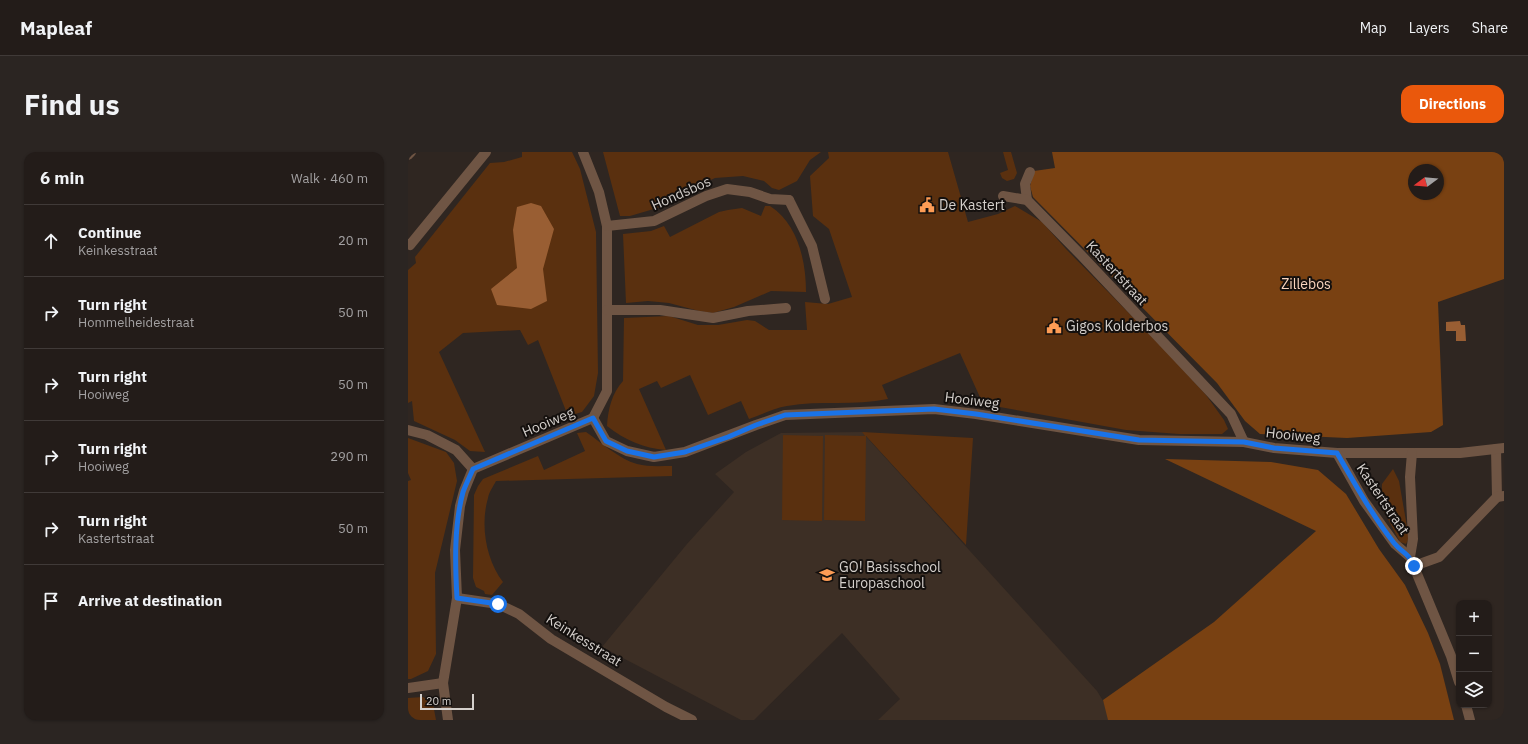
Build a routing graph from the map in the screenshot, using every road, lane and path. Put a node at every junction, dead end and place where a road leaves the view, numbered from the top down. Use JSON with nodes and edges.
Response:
{"nodes":[{"id":1,"x":411,"y":152,"type":"edge"},
{"id":2,"x":486,"y":152,"type":"edge"},
{"id":3,"x":583,"y":152,"type":"edge"},
{"id":4,"x":408,"y":155,"type":"edge"},
{"id":5,"x":1030,"y":172,"type":"dead end"},
{"id":6,"x":1003,"y":196,"type":"dead end"},
{"id":7,"x":1027,"y":200,"type":"junction"},
{"id":8,"x":607,"y":226,"type":"junction"},
{"id":9,"x":408,"y":244,"type":"edge"},
{"id":10,"x":826,"y":299,"type":"dead end"},
{"id":11,"x":786,"y":308,"type":"dead end"},
{"id":12,"x":607,"y":310,"type":"junction"},
{"id":13,"x":593,"y":418,"type":"junction"},
{"id":14,"x":408,"y":430,"type":"edge"},
{"id":15,"x":1244,"y":442,"type":"junction"},
{"id":16,"x":1500,"y":448,"type":"edge"},
{"id":17,"x":1337,"y":453,"type":"junction"},
{"id":18,"x":1412,"y":453,"type":"junction"},
{"id":19,"x":473,"y":469,"type":"junction"},
{"id":20,"x":1500,"y":496,"type":"edge"},
{"id":21,"x":1412,"y":561,"type":"junction"},
{"id":22,"x":457,"y":598,"type":"junction"},
{"id":23,"x":1456,"y":672,"type":"edge"},
{"id":24,"x":443,"y":683,"type":"junction"},
{"id":25,"x":408,"y":688,"type":"edge"},
{"id":26,"x":1467,"y":708,"type":"edge"},
{"id":27,"x":448,"y":720,"type":"edge"},
{"id":28,"x":692,"y":720,"type":"edge"},
{"id":29,"x":1470,"y":720,"type":"edge"}],
"edges":[{"from":1,"to":4,"type":"street"},
{"from":2,"to":9,"type":"street"},
{"from":3,"to":8,"type":"street"},
{"from":5,"to":7,"type":"street"},
{"from":6,"to":7,"type":"street"},
{"from":7,"to":15,"type":"street","name":"Kastertstraat"},
{"from":8,"to":10,"type":"street","name":"Hondsbos"},
{"from":8,"to":12,"type":"street"},
{"from":11,"to":12,"type":"street"},
{"from":12,"to":13,"type":"street"},
{"from":13,"to":15,"type":"street","name":"Hooiweg"},
{"from":13,"to":19,"type":"street","name":"Hooiweg"},
{"from":14,"to":19,"type":"street"},
{"from":15,"to":17,"type":"street","name":"Hooiweg"},
{"from":16,"to":18,"type":"street","name":"Hooiweg"},
{"from":16,"to":20,"type":"street"},
{"from":17,"to":18,"type":"street","name":"Hooiweg"},
{"from":17,"to":21,"type":"street","name":"Kastertstraat"},
{"from":18,"to":21,"type":"street","name":"Kastertstraat"},
{"from":19,"to":22,"type":"street"},
{"from":20,"to":21,"type":"street"},
{"from":21,"to":23,"type":"street","name":"Kastertstraat"},
{"from":22,"to":24,"type":"street"},
{"from":22,"to":28,"type":"street","name":"Keinkesstraat"},
{"from":24,"to":25,"type":"street"},
{"from":24,"to":27,"type":"street"},
{"from":26,"to":29,"type":"street"}]}
